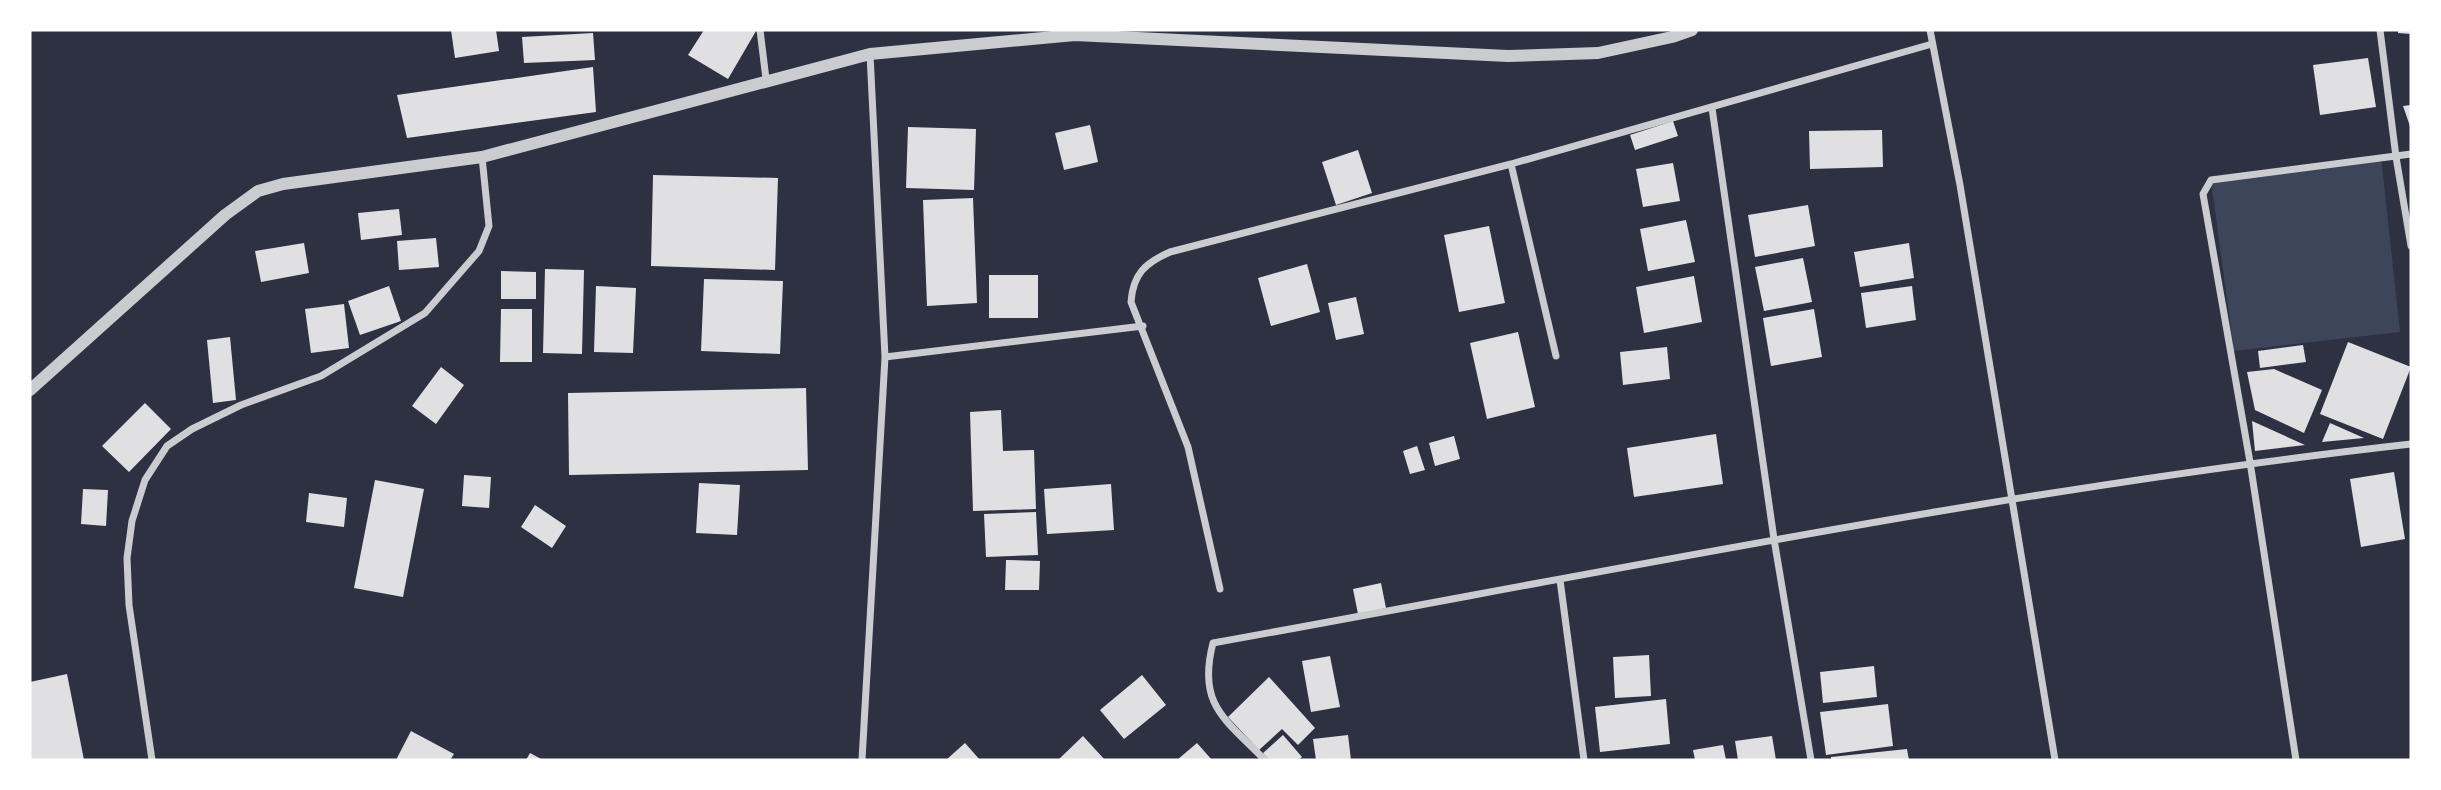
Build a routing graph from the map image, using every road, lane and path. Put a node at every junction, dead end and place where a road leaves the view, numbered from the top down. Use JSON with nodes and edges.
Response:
{"nodes":[{"id":1,"x":760,"y":30,"type":"edge"},
{"id":2,"x":1692,"y":30,"type":"edge"},
{"id":3,"x":1930,"y":30,"type":"edge"},
{"id":4,"x":2380,"y":30,"type":"edge"},
{"id":5,"x":1932,"y":44,"type":"junction"},
{"id":6,"x":870,"y":54,"type":"junction"},
{"id":7,"x":766,"y":79,"type":"junction"},
{"id":8,"x":1712,"y":108,"type":"junction"},
{"id":9,"x":2411,"y":154,"type":"edge"},
{"id":10,"x":482,"y":156,"type":"junction"},
{"id":11,"x":2396,"y":157,"type":"junction"},
{"id":12,"x":1511,"y":164,"type":"junction"},
{"id":13,"x":2411,"y":246,"type":"edge"},
{"id":14,"x":1143,"y":326,"type":"junction"},
{"id":15,"x":1556,"y":356,"type":"dead end"},
{"id":16,"x":884,"y":357,"type":"junction"},
{"id":17,"x":30,"y":390,"type":"edge"},
{"id":18,"x":2411,"y":444,"type":"edge"},
{"id":19,"x":2250,"y":462,"type":"junction"},
{"id":20,"x":2013,"y":499,"type":"junction"},
{"id":21,"x":1774,"y":539,"type":"junction"},
{"id":22,"x":1560,"y":580,"type":"junction"},
{"id":23,"x":1220,"y":589,"type":"dead end"},
{"id":24,"x":152,"y":760,"type":"edge"},
{"id":25,"x":863,"y":760,"type":"edge"},
{"id":26,"x":1265,"y":760,"type":"edge"},
{"id":27,"x":1584,"y":760,"type":"edge"},
{"id":28,"x":1811,"y":760,"type":"edge"},
{"id":29,"x":2055,"y":760,"type":"edge"},
{"id":30,"x":2296,"y":760,"type":"edge"}],
"edges":[{"from":1,"to":7,"type":"street"},
{"from":2,"to":6,"type":"street"},
{"from":3,"to":5,"type":"street"},
{"from":4,"to":11,"type":"street"},
{"from":5,"to":8,"type":"street"},
{"from":5,"to":20,"type":"street"},
{"from":6,"to":7,"type":"street"},
{"from":6,"to":16,"type":"street"},
{"from":7,"to":10,"type":"street"},
{"from":8,"to":12,"type":"street"},
{"from":8,"to":21,"type":"street"},
{"from":9,"to":11,"type":"street"},
{"from":10,"to":17,"type":"street"},
{"from":10,"to":24,"type":"street"},
{"from":11,"to":13,"type":"street"},
{"from":11,"to":19,"type":"street"},
{"from":12,"to":14,"type":"street"},
{"from":12,"to":15,"type":"street"},
{"from":14,"to":16,"type":"street"},
{"from":14,"to":23,"type":"street"},
{"from":16,"to":25,"type":"street"},
{"from":18,"to":19,"type":"street"},
{"from":19,"to":20,"type":"street"},
{"from":19,"to":30,"type":"street"},
{"from":20,"to":21,"type":"street"},
{"from":20,"to":29,"type":"street"},
{"from":21,"to":22,"type":"street"},
{"from":21,"to":28,"type":"street"},
{"from":22,"to":26,"type":"street"},
{"from":22,"to":27,"type":"street"}]}
